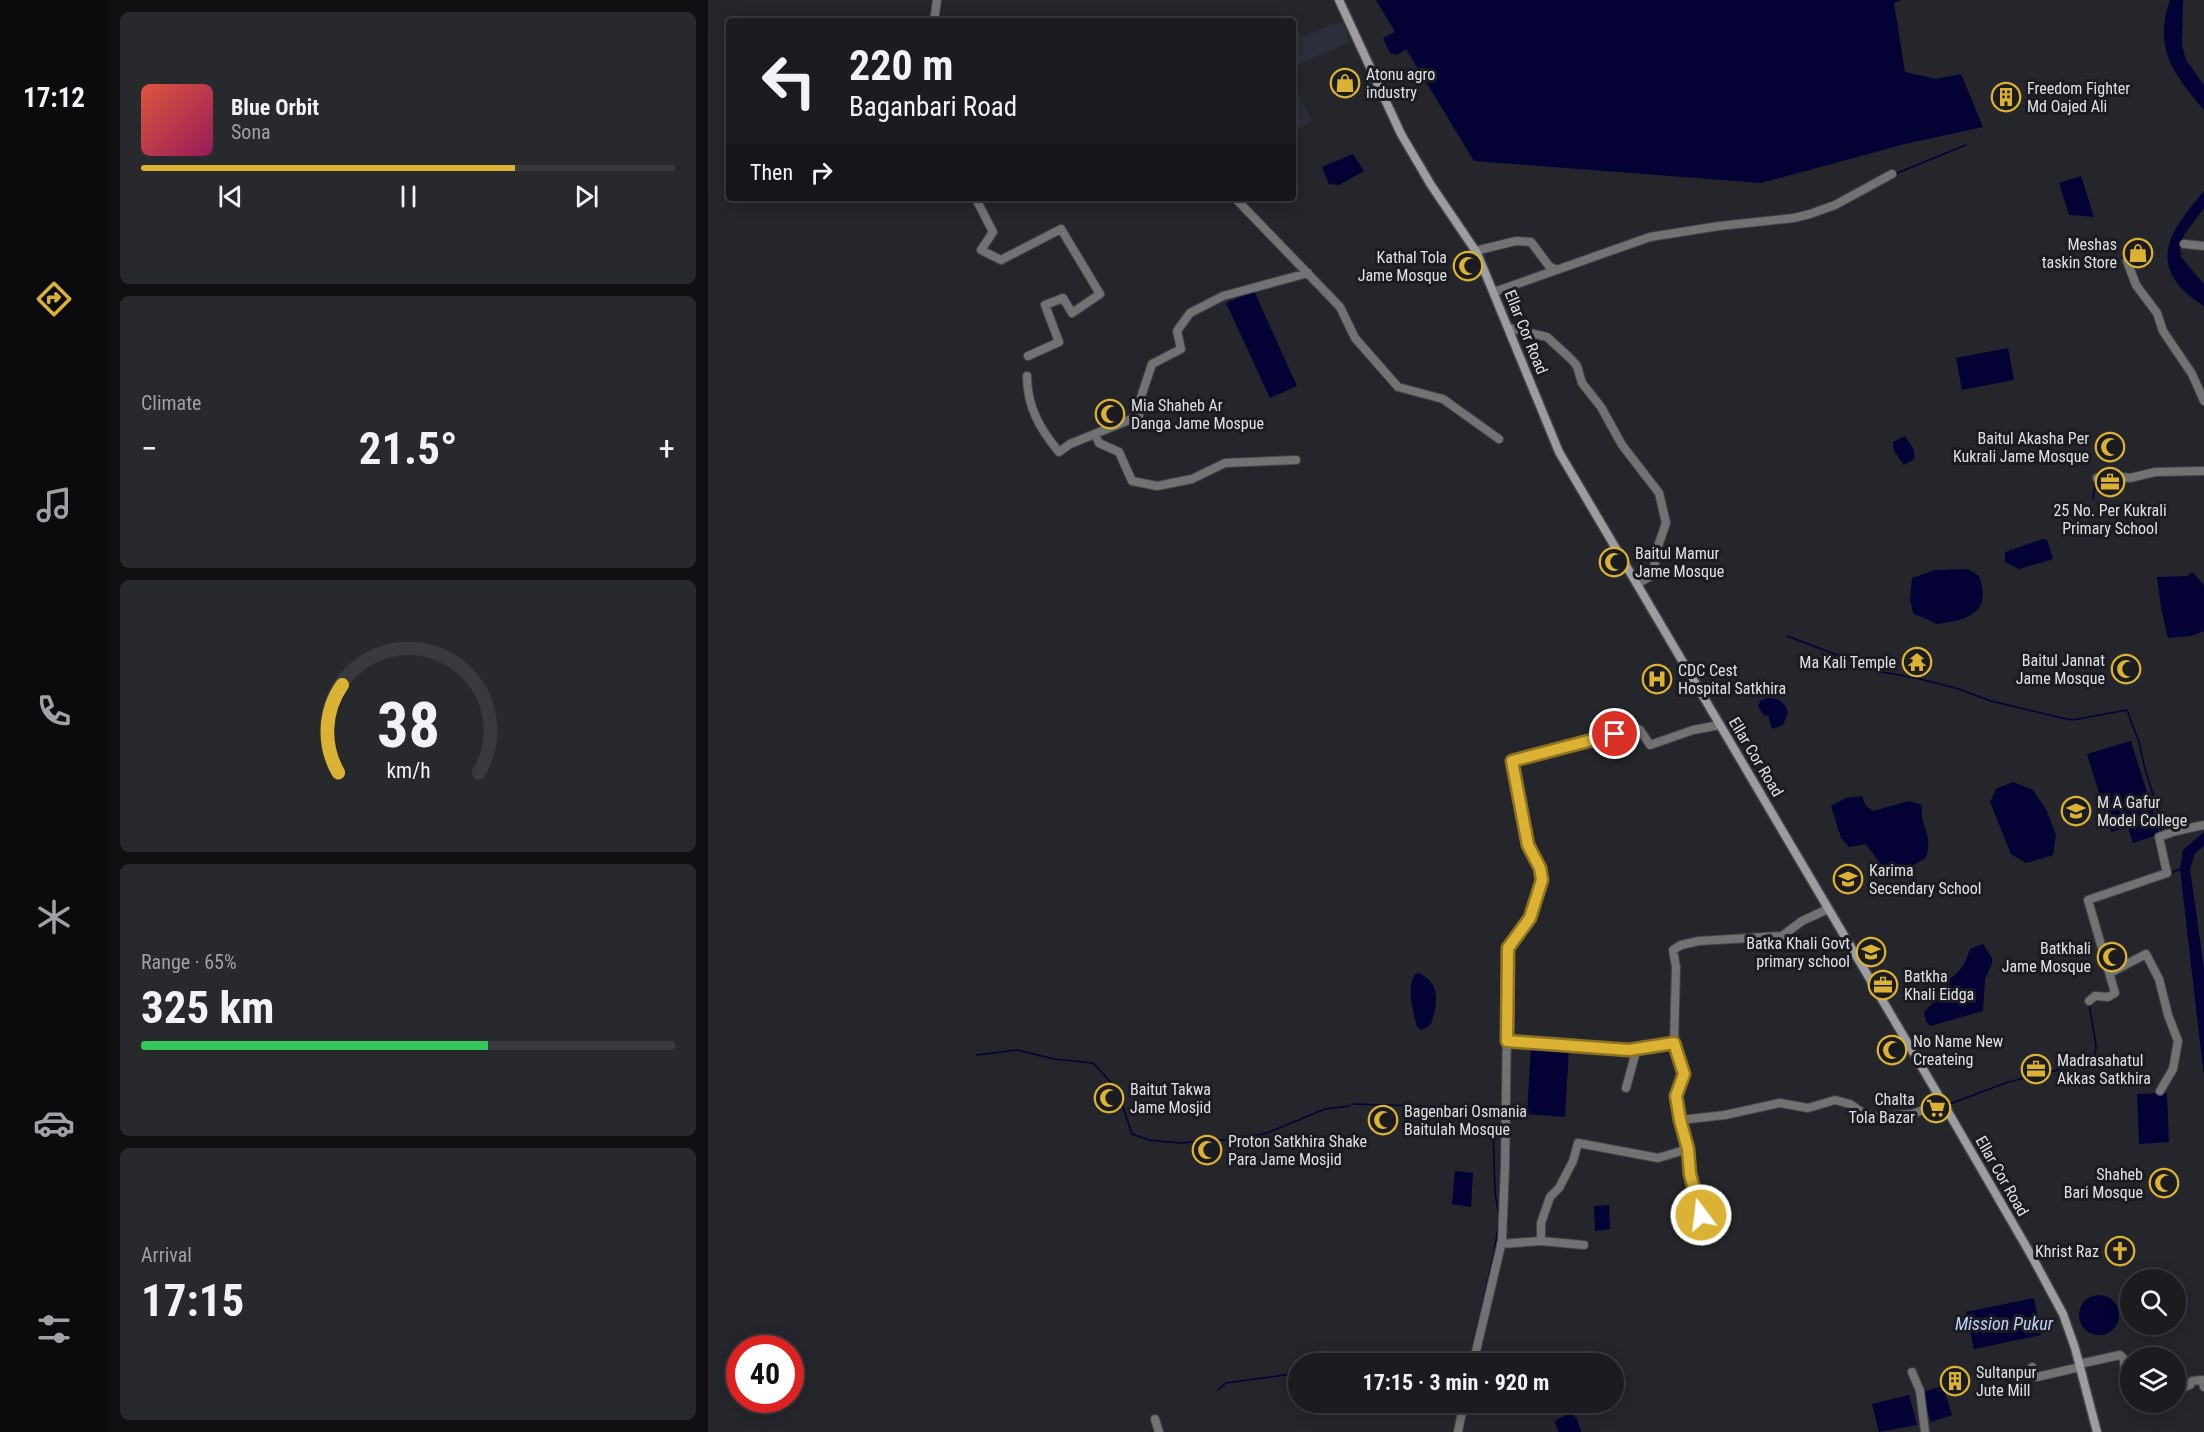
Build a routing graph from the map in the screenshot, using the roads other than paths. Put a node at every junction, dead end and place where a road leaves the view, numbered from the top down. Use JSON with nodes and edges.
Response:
{"nodes":[{"id":1,"x":937,"y":0,"type":"edge"},
{"id":2,"x":1339,"y":0,"type":"edge"},
{"id":3,"x":934,"y":18,"type":"edge"},
{"id":4,"x":1892,"y":174,"type":"dead end"},
{"id":5,"x":977,"y":201,"type":"edge"},
{"id":6,"x":1238,"y":201,"type":"edge"},
{"id":7,"x":2184,"y":244,"type":"dead end"},
{"id":8,"x":2204,"y":246,"type":"edge"},
{"id":9,"x":1479,"y":250,"type":"dead end"},
{"id":10,"x":2127,"y":261,"type":"dead end"},
{"id":11,"x":1556,"y":270,"type":"junction"},
{"id":12,"x":1308,"y":273,"type":"junction"},
{"id":13,"x":1494,"y":292,"type":"junction"},
{"id":14,"x":1509,"y":328,"type":"junction"},
{"id":15,"x":1028,"y":356,"type":"dead end"},
{"id":16,"x":1027,"y":376,"type":"dead end"},
{"id":17,"x":2204,"y":401,"type":"edge"},
{"id":18,"x":1095,"y":434,"type":"junction"},
{"id":19,"x":1498,"y":439,"type":"dead end"},
{"id":20,"x":1296,"y":460,"type":"dead end"},
{"id":21,"x":2204,"y":471,"type":"edge"},
{"id":22,"x":2097,"y":478,"type":"dead end"},
{"id":23,"x":1637,"y":584,"type":"junction"},
{"id":24,"x":1720,"y":725,"type":"junction"},
{"id":25,"x":2204,"y":825,"type":"edge"},
{"id":26,"x":1828,"y":909,"type":"junction"},
{"id":27,"x":2110,"y":973,"type":"junction"},
{"id":28,"x":2089,"y":1001,"type":"dead end"},
{"id":29,"x":1507,"y":1041,"type":"junction"},
{"id":30,"x":1674,"y":1043,"type":"junction"},
{"id":31,"x":1637,"y":1048,"type":"junction"},
{"id":32,"x":1626,"y":1088,"type":"dead end"},
{"id":33,"x":2160,"y":1091,"type":"dead end"},
{"id":34,"x":1943,"y":1103,"type":"junction"},
{"id":35,"x":1680,"y":1120,"type":"junction"},
{"id":36,"x":1688,"y":1149,"type":"junction"},
{"id":37,"x":1701,"y":1215,"type":"dead end"},
{"id":38,"x":1541,"y":1241,"type":"junction"},
{"id":39,"x":1501,"y":1244,"type":"junction"},
{"id":40,"x":1584,"y":1245,"type":"dead end"},
{"id":41,"x":1476,"y":1353,"type":"edge"},
{"id":42,"x":2120,"y":1355,"type":"edge"},
{"id":43,"x":2080,"y":1366,"type":"junction"},
{"id":44,"x":2032,"y":1367,"type":"dead end"},
{"id":45,"x":1912,"y":1372,"type":"dead end"},
{"id":46,"x":2186,"y":1385,"type":"edge"},
{"id":47,"x":2204,"y":1388,"type":"edge"},
{"id":48,"x":1462,"y":1413,"type":"edge"},
{"id":49,"x":1155,"y":1419,"type":"dead end"},
{"id":50,"x":1159,"y":1432,"type":"edge"},
{"id":51,"x":1458,"y":1432,"type":"edge"},
{"id":52,"x":1925,"y":1432,"type":"edge"},
{"id":53,"x":2097,"y":1432,"type":"edge"}],
"edges":[{"from":1,"to":3,"type":"street"},
{"from":2,"to":13,"type":"main road","name":"Ellar Cor Road"},
{"from":4,"to":11,"type":"street"},
{"from":5,"to":15,"type":"street"},
{"from":6,"to":12,"type":"street"},
{"from":7,"to":8,"type":"street"},
{"from":9,"to":11,"type":"street"},
{"from":10,"to":17,"type":"street"},
{"from":11,"to":13,"type":"street"},
{"from":12,"to":18,"type":"street"},
{"from":12,"to":19,"type":"street"},
{"from":13,"to":14,"type":"main road","name":"Ellar Cor Road"},
{"from":14,"to":23,"type":"main road","name":"Ellar Cor Road"},
{"from":14,"to":23,"type":"street"},
{"from":16,"to":18,"type":"street"},
{"from":18,"to":20,"type":"street"},
{"from":21,"to":22,"type":"street"},
{"from":23,"to":24,"type":"main road","name":"Ellar Cor Road"},
{"from":24,"to":26,"type":"main road","name":"Ellar Cor Road"},
{"from":24,"to":29,"type":"street"},
{"from":25,"to":27,"type":"street"},
{"from":26,"to":30,"type":"street"},
{"from":26,"to":34,"type":"main road","name":"Ellar Cor Road"},
{"from":27,"to":28,"type":"street"},
{"from":27,"to":33,"type":"street"},
{"from":29,"to":31,"type":"street"},
{"from":29,"to":39,"type":"street"},
{"from":30,"to":31,"type":"street"},
{"from":30,"to":35,"type":"street"},
{"from":31,"to":32,"type":"street"},
{"from":34,"to":35,"type":"street"},
{"from":34,"to":43,"type":"main road","name":"Ellar Cor Road"},
{"from":35,"to":36,"type":"street"},
{"from":36,"to":37,"type":"street"},
{"from":36,"to":38,"type":"street"},
{"from":38,"to":39,"type":"street"},
{"from":38,"to":40,"type":"street"},
{"from":39,"to":41,"type":"street"},
{"from":42,"to":43,"type":"street"},
{"from":43,"to":44,"type":"street"},
{"from":43,"to":53,"type":"main road","name":"Ellar Cor Road"},
{"from":45,"to":52,"type":"street"},
{"from":46,"to":47,"type":"street"},
{"from":48,"to":51,"type":"street"},
{"from":49,"to":50,"type":"street"}]}
